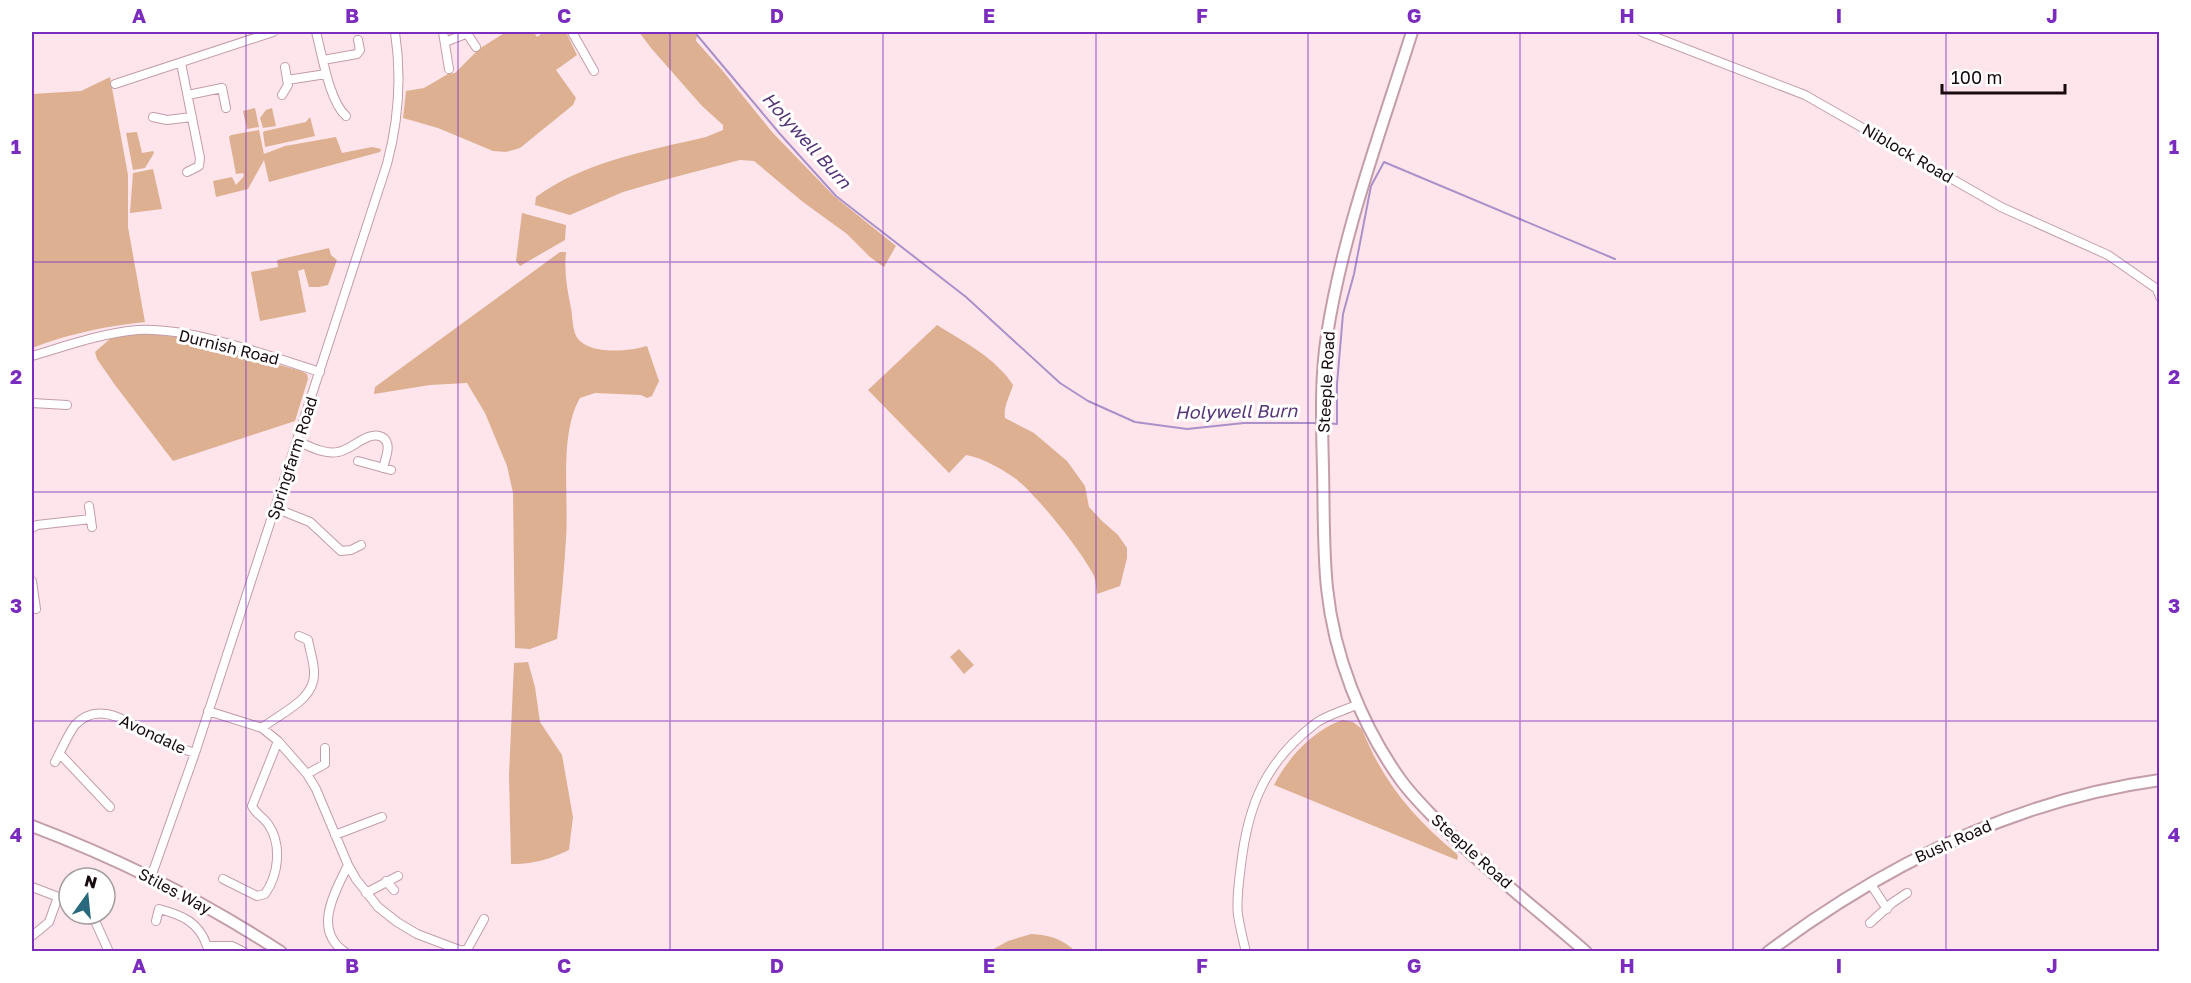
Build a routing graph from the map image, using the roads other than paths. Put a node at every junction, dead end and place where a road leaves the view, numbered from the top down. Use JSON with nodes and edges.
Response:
{"nodes":[{"id":1,"x":273,"y":32,"type":"edge"},
{"id":2,"x":316,"y":32,"type":"edge"},
{"id":3,"x":395,"y":32,"type":"edge"},
{"id":4,"x":443,"y":32,"type":"edge"},
{"id":5,"x":467,"y":32,"type":"edge"},
{"id":6,"x":572,"y":32,"type":"edge"},
{"id":7,"x":1412,"y":32,"type":"edge"},
{"id":8,"x":1642,"y":32,"type":"edge"},
{"id":9,"x":358,"y":40,"type":"dead end"},
{"id":10,"x":445,"y":42,"type":"junction"},
{"id":11,"x":476,"y":47,"type":"dead end"},
{"id":12,"x":596,"y":57,"type":"dead end"},
{"id":13,"x":323,"y":60,"type":"junction"},
{"id":14,"x":589,"y":62,"type":"junction"},
{"id":15,"x":181,"y":63,"type":"junction"},
{"id":16,"x":285,"y":67,"type":"dead end"},
{"id":17,"x":449,"y":69,"type":"dead end"},
{"id":18,"x":594,"y":71,"type":"dead end"},
{"id":19,"x":326,"y":74,"type":"junction"},
{"id":20,"x":287,"y":81,"type":"junction"},
{"id":21,"x":115,"y":84,"type":"dead end"},
{"id":22,"x":188,"y":95,"type":"junction"},
{"id":23,"x":282,"y":95,"type":"dead end"},
{"id":24,"x":226,"y":108,"type":"dead end"},
{"id":25,"x":346,"y":116,"type":"dead end"},
{"id":26,"x":153,"y":117,"type":"dead end"},
{"id":27,"x":192,"y":117,"type":"junction"},
{"id":28,"x":187,"y":172,"type":"dead end"},
{"id":29,"x":2160,"y":297,"type":"edge"},
{"id":30,"x":32,"y":356,"type":"edge"},
{"id":31,"x":320,"y":372,"type":"junction"},
{"id":32,"x":32,"y":403,"type":"edge"},
{"id":33,"x":67,"y":405,"type":"dead end"},
{"id":34,"x":297,"y":441,"type":"junction"},
{"id":35,"x":358,"y":461,"type":"dead end"},
{"id":36,"x":89,"y":506,"type":"dead end"},
{"id":37,"x":275,"y":508,"type":"junction"},
{"id":38,"x":32,"y":528,"type":"edge"},
{"id":39,"x":361,"y":545,"type":"dead end"},
{"id":40,"x":32,"y":581,"type":"edge"},
{"id":41,"x":36,"y":609,"type":"dead end"},
{"id":42,"x":299,"y":636,"type":"dead end"},
{"id":43,"x":1358,"y":704,"type":"junction"},
{"id":44,"x":208,"y":711,"type":"junction"},
{"id":45,"x":262,"y":728,"type":"junction"},
{"id":46,"x":278,"y":741,"type":"junction"},
{"id":47,"x":325,"y":748,"type":"dead end"},
{"id":48,"x":195,"y":753,"type":"junction"},
{"id":49,"x":60,"y":754,"type":"junction"},
{"id":50,"x":55,"y":762,"type":"dead end"},
{"id":51,"x":307,"y":774,"type":"junction"},
{"id":52,"x":2160,"y":780,"type":"edge"},
{"id":53,"x":110,"y":807,"type":"dead end"},
{"id":54,"x":360,"y":813,"type":"dead end"},
{"id":55,"x":382,"y":817,"type":"dead end"},
{"id":56,"x":363,"y":823,"type":"junction"},
{"id":57,"x":32,"y":826,"type":"edge"},
{"id":58,"x":335,"y":834,"type":"junction"},
{"id":59,"x":348,"y":866,"type":"junction"},
{"id":60,"x":398,"y":876,"type":"dead end"},
{"id":61,"x":152,"y":878,"type":"junction"},
{"id":62,"x":223,"y":879,"type":"dead end"},
{"id":63,"x":386,"y":881,"type":"junction"},
{"id":64,"x":1870,"y":883,"type":"junction"},
{"id":65,"x":32,"y":887,"type":"edge"},
{"id":66,"x":393,"y":890,"type":"dead end"},
{"id":67,"x":366,"y":892,"type":"junction"},
{"id":68,"x":1907,"y":893,"type":"dead end"},
{"id":69,"x":57,"y":897,"type":"edge"},
{"id":70,"x":57,"y":900,"type":"edge"},
{"id":71,"x":1887,"y":909,"type":"junction"},
{"id":72,"x":484,"y":919,"type":"dead end"},
{"id":73,"x":156,"y":921,"type":"dead end"},
{"id":74,"x":1870,"y":923,"type":"dead end"},
{"id":75,"x":98,"y":926,"type":"edge"},
{"id":76,"x":469,"y":926,"type":"dead end"},
{"id":77,"x":478,"y":931,"type":"junction"},
{"id":78,"x":32,"y":936,"type":"edge"},
{"id":79,"x":205,"y":949,"type":"edge"},
{"id":80,"x":468,"y":950,"type":"edge"},
{"id":81,"x":109,"y":951,"type":"edge"},
{"id":82,"x":244,"y":951,"type":"edge"},
{"id":83,"x":281,"y":951,"type":"edge"},
{"id":84,"x":345,"y":951,"type":"edge"},
{"id":85,"x":1246,"y":951,"type":"edge"},
{"id":86,"x":1586,"y":951,"type":"edge"},
{"id":87,"x":1768,"y":951,"type":"edge"}],
"edges":[{"from":1,"to":15,"type":"street"},
{"from":2,"to":13,"type":"street"},
{"from":3,"to":31,"type":"street","name":"Springfarm Road"},
{"from":4,"to":10,"type":"street"},
{"from":5,"to":10,"type":"street"},
{"from":5,"to":11,"type":"street"},
{"from":6,"to":14,"type":"street"},
{"from":7,"to":43,"type":"street","name":"Steeple Road"},
{"from":8,"to":29,"type":"street","name":"Niblock Road"},
{"from":9,"to":13,"type":"street"},
{"from":10,"to":17,"type":"street"},
{"from":12,"to":14,"type":"street"},
{"from":13,"to":19,"type":"street"},
{"from":14,"to":18,"type":"street"},
{"from":15,"to":21,"type":"street"},
{"from":15,"to":22,"type":"street"},
{"from":16,"to":20,"type":"street"},
{"from":19,"to":20,"type":"street"},
{"from":19,"to":25,"type":"street"},
{"from":20,"to":23,"type":"street"},
{"from":22,"to":24,"type":"street"},
{"from":22,"to":27,"type":"street"},
{"from":26,"to":27,"type":"street"},
{"from":27,"to":28,"type":"street"},
{"from":30,"to":31,"type":"street","name":"Durnish Road"},
{"from":31,"to":34,"type":"street","name":"Springfarm Road"},
{"from":32,"to":33,"type":"street"},
{"from":34,"to":35,"type":"street"},
{"from":34,"to":37,"type":"street","name":"Springfarm Road"},
{"from":36,"to":38,"type":"street"},
{"from":37,"to":39,"type":"street"},
{"from":37,"to":44,"type":"street","name":"Springfarm Road"},
{"from":40,"to":41,"type":"street"},
{"from":42,"to":45,"type":"street"},
{"from":43,"to":85,"type":"street"},
{"from":43,"to":86,"type":"street","name":"Steeple Road"},
{"from":44,"to":45,"type":"street"},
{"from":44,"to":48,"type":"street","name":"Springfarm Road"},
{"from":45,"to":46,"type":"street"},
{"from":46,"to":51,"type":"street"},
{"from":46,"to":62,"type":"street"},
{"from":47,"to":51,"type":"street"},
{"from":48,"to":49,"type":"street","name":"Avondale"},
{"from":48,"to":61,"type":"street","name":"Springfarm Road"},
{"from":49,"to":50,"type":"street","name":"Avondale"},
{"from":49,"to":53,"type":"street"},
{"from":51,"to":58,"type":"street"},
{"from":52,"to":64,"type":"street","name":"Bush Road"},
{"from":54,"to":56,"type":"street"},
{"from":55,"to":56,"type":"street"},
{"from":56,"to":58,"type":"street"},
{"from":57,"to":61,"type":"street","name":"Stiles Way"},
{"from":58,"to":59,"type":"street"},
{"from":59,"to":67,"type":"street"},
{"from":59,"to":84,"type":"street"},
{"from":60,"to":63,"type":"street"},
{"from":61,"to":83,"type":"street","name":"Stiles Way"},
{"from":63,"to":66,"type":"street"},
{"from":63,"to":67,"type":"street"},
{"from":64,"to":71,"type":"street"},
{"from":64,"to":87,"type":"street","name":"Bush Road"},
{"from":65,"to":69,"type":"street"},
{"from":67,"to":80,"type":"street"},
{"from":68,"to":71,"type":"street"},
{"from":70,"to":78,"type":"street"},
{"from":71,"to":74,"type":"street"},
{"from":72,"to":77,"type":"street"},
{"from":73,"to":79,"type":"street"},
{"from":75,"to":81,"type":"street"},
{"from":76,"to":77,"type":"street"},
{"from":77,"to":80,"type":"street"},
{"from":79,"to":82,"type":"street"}]}
